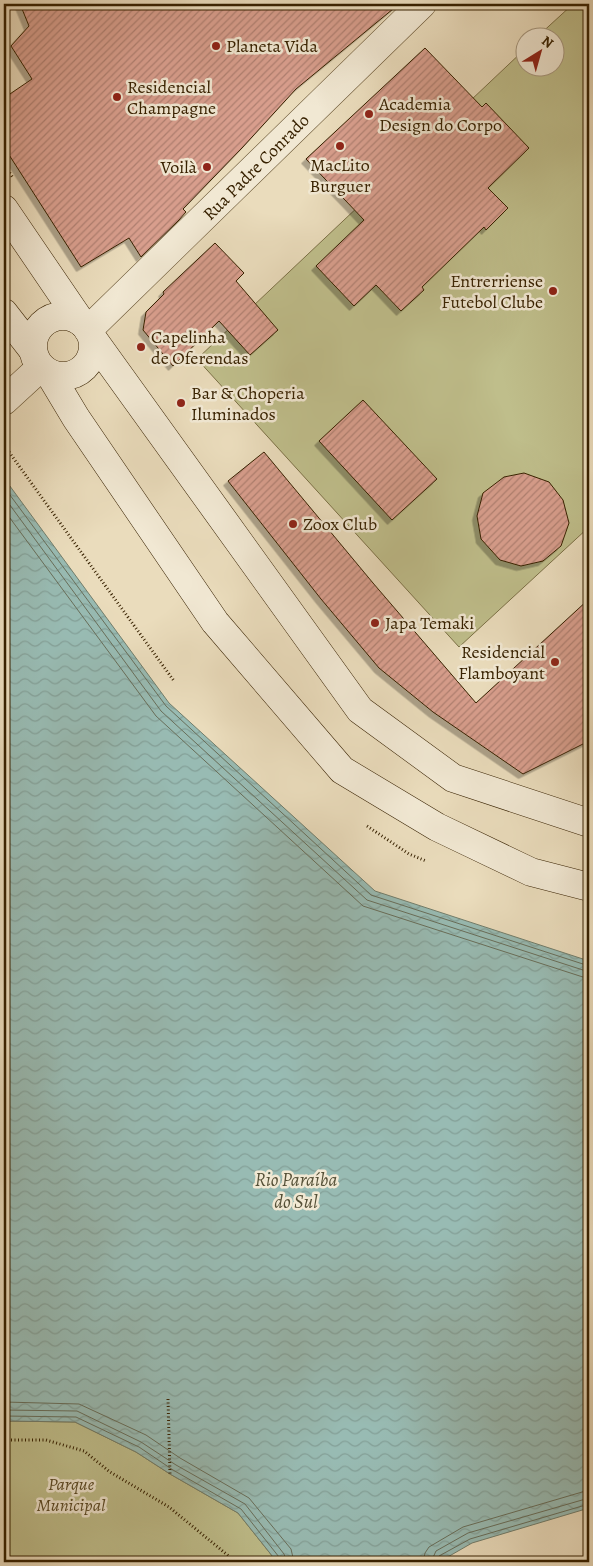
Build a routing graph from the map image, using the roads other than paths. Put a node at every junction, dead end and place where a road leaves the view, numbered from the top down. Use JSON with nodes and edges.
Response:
{"nodes":[{"id":1,"x":422,"y":4,"type":"edge"},
{"id":2,"x":4,"y":209,"type":"edge"},
{"id":3,"x":4,"y":313,"type":"edge"},
{"id":4,"x":88,"y":330,"type":"junction"},
{"id":5,"x":41,"y":363,"type":"junction"},
{"id":6,"x":4,"y":401,"type":"edge"},
{"id":7,"x":589,"y":823,"type":"edge"},
{"id":8,"x":589,"y":887,"type":"edge"}],
"edges":[{"from":1,"to":4,"type":"main road","name":"Rua Padre Conrado"},
{"from":2,"to":4,"type":"main road"},
{"from":3,"to":5,"type":"main road"},
{"from":4,"to":5,"type":"main road"},
{"from":4,"to":5,"type":"main road"},
{"from":4,"to":7,"type":"main road"},
{"from":5,"to":6,"type":"main road"},
{"from":5,"to":8,"type":"main road"}]}
